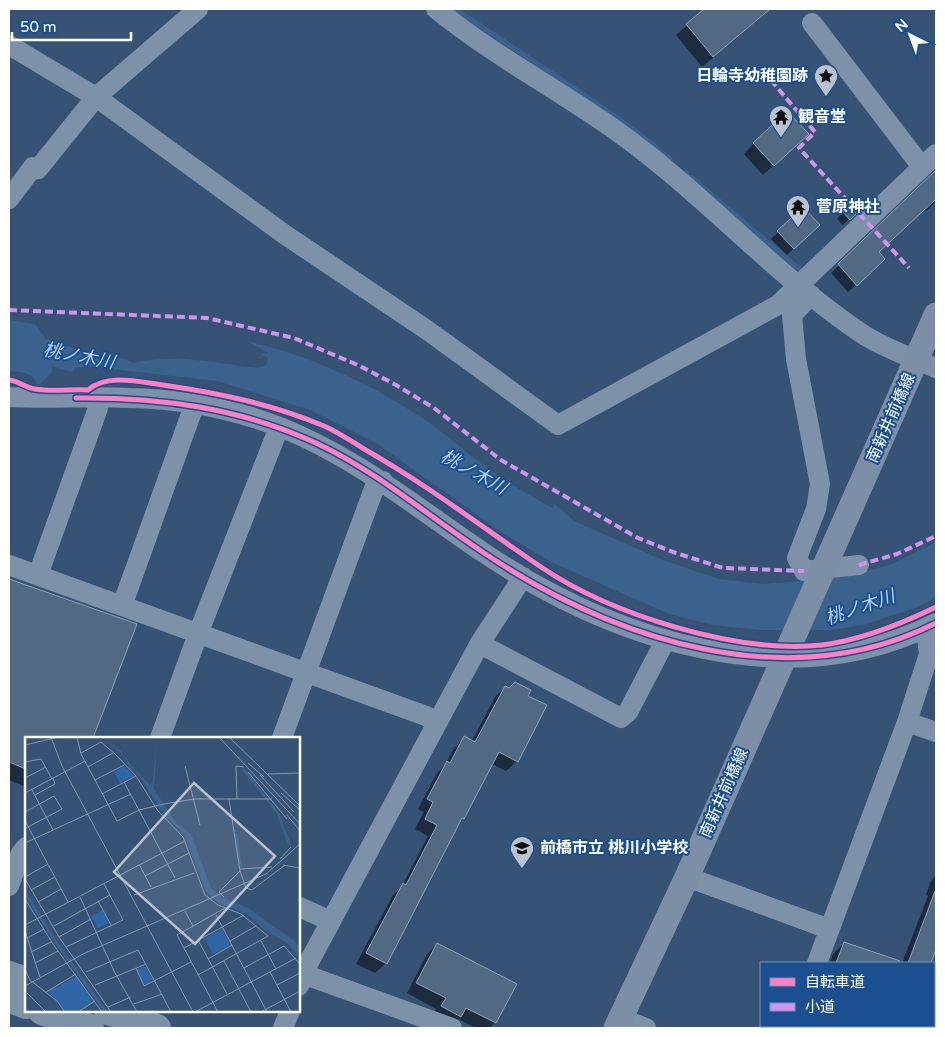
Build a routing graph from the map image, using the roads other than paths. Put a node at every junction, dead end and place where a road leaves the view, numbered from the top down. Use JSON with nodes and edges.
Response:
{"nodes":[{"id":1,"x":198,"y":9,"type":"edge"},
{"id":2,"x":436,"y":9,"type":"edge"},
{"id":3,"x":812,"y":24,"type":"dead end"},
{"id":4,"x":9,"y":46,"type":"edge"},
{"id":5,"x":96,"y":97,"type":"junction"},
{"id":6,"x":929,"y":161,"type":"edge"},
{"id":7,"x":9,"y":199,"type":"edge"},
{"id":8,"x":805,"y":291,"type":"junction"},
{"id":9,"x":936,"y":316,"type":"edge"},
{"id":10,"x":927,"y":364,"type":"edge"},
{"id":11,"x":9,"y":397,"type":"edge"},
{"id":12,"x":102,"y":398,"type":"junction"},
{"id":13,"x":196,"y":405,"type":"junction"},
{"id":14,"x":279,"y":427,"type":"junction"},
{"id":15,"x":383,"y":481,"type":"junction"},
{"id":16,"x":9,"y":565,"type":"edge"},
{"id":17,"x":859,"y":565,"type":"dead end"},
{"id":18,"x":821,"y":572,"type":"junction"},
{"id":19,"x":38,"y":575,"type":"junction"},
{"id":20,"x":523,"y":577,"type":"junction"},
{"id":21,"x":122,"y":606,"type":"junction"},
{"id":22,"x":931,"y":625,"type":"edge"},
{"id":23,"x":198,"y":634,"type":"junction"},
{"id":24,"x":668,"y":641,"type":"junction"},
{"id":25,"x":480,"y":644,"type":"junction"},
{"id":26,"x":787,"y":649,"type":"junction"},
{"id":27,"x":306,"y":673,"type":"junction"},
{"id":28,"x":907,"y":722,"type":"junction"},
{"id":29,"x":437,"y":723,"type":"junction"},
{"id":30,"x":936,"y":732,"type":"edge"},
{"id":31,"x":160,"y":737,"type":"edge"},
{"id":32,"x":282,"y":737,"type":"edge"},
{"id":33,"x":25,"y":848,"type":"edge"},
{"id":34,"x":687,"y":877,"type":"junction"},
{"id":35,"x":9,"y":886,"type":"edge"},
{"id":36,"x":300,"y":907,"type":"edge"},
{"id":37,"x":332,"y":921,"type":"junction"},
{"id":38,"x":829,"y":929,"type":"junction"},
{"id":39,"x":817,"y":962,"type":"edge"},
{"id":40,"x":9,"y":975,"type":"edge"},
{"id":41,"x":301,"y":980,"type":"edge"},
{"id":42,"x":25,"y":981,"type":"edge"},
{"id":43,"x":9,"y":998,"type":"edge"},
{"id":44,"x":25,"y":1005,"type":"edge"},
{"id":45,"x":111,"y":1012,"type":"edge"},
{"id":46,"x":290,"y":1012,"type":"edge"},
{"id":47,"x":55,"y":1017,"type":"edge"},
{"id":48,"x":618,"y":1023,"type":"edge"},
{"id":49,"x":90,"y":1028,"type":"edge"},
{"id":50,"x":157,"y":1028,"type":"edge"},
{"id":51,"x":283,"y":1028,"type":"edge"},
{"id":52,"x":452,"y":1028,"type":"edge"},
{"id":53,"x":646,"y":1028,"type":"edge"}],
"edges":[{"from":1,"to":5,"type":"street"},
{"from":2,"to":8,"type":"street"},
{"from":3,"to":6,"type":"street"},
{"from":4,"to":5,"type":"street"},
{"from":5,"to":7,"type":"street"},
{"from":5,"to":8,"type":"street"},
{"from":6,"to":8,"type":"street"},
{"from":8,"to":10,"type":"street"},
{"from":8,"to":18,"type":"street"},
{"from":9,"to":10,"type":"main road","name":"南新井前橋線"},
{"from":10,"to":18,"type":"main road","name":"南新井前橋線"},
{"from":11,"to":12,"type":"street"},
{"from":12,"to":13,"type":"street"},
{"from":12,"to":19,"type":"street"},
{"from":13,"to":14,"type":"street"},
{"from":13,"to":21,"type":"street"},
{"from":14,"to":15,"type":"street"},
{"from":14,"to":23,"type":"street"},
{"from":15,"to":20,"type":"street"},
{"from":15,"to":27,"type":"street"},
{"from":16,"to":19,"type":"street"},
{"from":17,"to":18,"type":"street"},
{"from":18,"to":26,"type":"main road","name":"南新井前橋線"},
{"from":19,"to":21,"type":"street"},
{"from":20,"to":24,"type":"street"},
{"from":20,"to":25,"type":"street"},
{"from":21,"to":23,"type":"street"},
{"from":22,"to":26,"type":"street"},
{"from":22,"to":28,"type":"street"},
{"from":23,"to":27,"type":"street"},
{"from":23,"to":31,"type":"street"},
{"from":24,"to":25,"type":"street"},
{"from":24,"to":26,"type":"street"},
{"from":25,"to":29,"type":"street"},
{"from":26,"to":34,"type":"main road","name":"南新井前橋線"},
{"from":27,"to":29,"type":"street"},
{"from":27,"to":32,"type":"street"},
{"from":28,"to":30,"type":"street"},
{"from":28,"to":38,"type":"street"},
{"from":29,"to":37,"type":"street"},
{"from":33,"to":35,"type":"street"},
{"from":34,"to":38,"type":"street"},
{"from":34,"to":48,"type":"main road","name":"南新井前橋線"},
{"from":36,"to":37,"type":"street"},
{"from":37,"to":41,"type":"street"},
{"from":38,"to":39,"type":"street"},
{"from":40,"to":42,"type":"highway"},
{"from":41,"to":52,"type":"street"},
{"from":43,"to":44,"type":"highway"},
{"from":45,"to":50,"type":"highway"},
{"from":46,"to":51,"type":"street"},
{"from":47,"to":49,"type":"highway"},
{"from":48,"to":53,"type":"street"}]}
